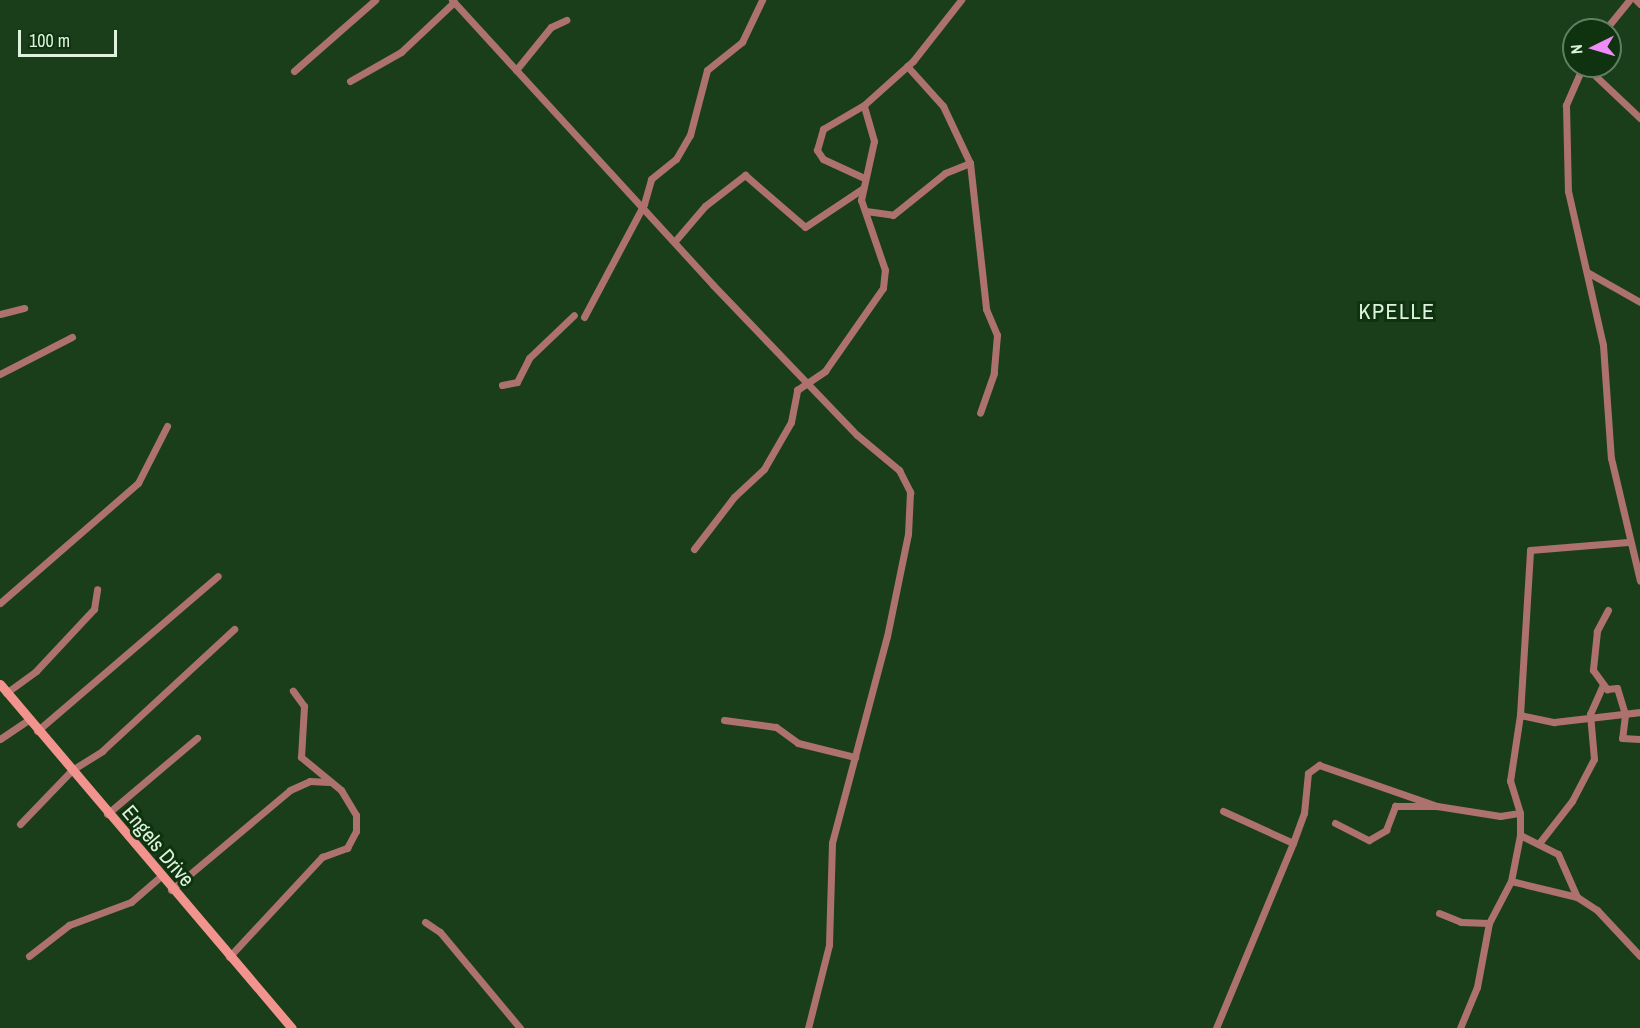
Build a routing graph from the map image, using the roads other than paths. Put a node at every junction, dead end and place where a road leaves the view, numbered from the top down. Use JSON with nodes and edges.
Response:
{"nodes":[{"id":1,"x":375,"y":0,"type":"edge"},
{"id":2,"x":762,"y":0,"type":"edge"},
{"id":3,"x":961,"y":0,"type":"edge"},
{"id":4,"x":1629,"y":0,"type":"edge"},
{"id":5,"x":1636,"y":0,"type":"edge"},
{"id":6,"x":453,"y":1,"type":"edge"},
{"id":7,"x":1640,"y":4,"type":"edge"},
{"id":8,"x":1615,"y":18,"type":"edge"},
{"id":9,"x":566,"y":20,"type":"dead end"},
{"id":10,"x":907,"y":66,"type":"junction"},
{"id":11,"x":516,"y":70,"type":"junction"},
{"id":12,"x":294,"y":71,"type":"dead end"},
{"id":13,"x":1578,"y":78,"type":"edge"},
{"id":14,"x":1597,"y":78,"type":"edge"},
{"id":15,"x":350,"y":81,"type":"dead end"},
{"id":16,"x":864,"y":105,"type":"junction"},
{"id":17,"x":1640,"y":118,"type":"edge"},
{"id":18,"x":970,"y":163,"type":"junction"},
{"id":19,"x":862,"y":177,"type":"junction"},
{"id":20,"x":862,"y":189,"type":"junction"},
{"id":21,"x":645,"y":204,"type":"junction"},
{"id":22,"x":866,"y":212,"type":"junction"},
{"id":23,"x":675,"y":241,"type":"junction"},
{"id":24,"x":1587,"y":272,"type":"junction"},
{"id":25,"x":1640,"y":302,"type":"edge"},
{"id":26,"x":24,"y":308,"type":"dead end"},
{"id":27,"x":0,"y":314,"type":"edge"},
{"id":28,"x":574,"y":315,"type":"dead end"},
{"id":29,"x":584,"y":317,"type":"dead end"},
{"id":30,"x":72,"y":338,"type":"dead end"},
{"id":31,"x":0,"y":374,"type":"edge"},
{"id":32,"x":810,"y":382,"type":"junction"},
{"id":33,"x":502,"y":385,"type":"dead end"},
{"id":34,"x":980,"y":413,"type":"dead end"},
{"id":35,"x":168,"y":426,"type":"dead end"},
{"id":36,"x":1628,"y":542,"type":"junction"},
{"id":37,"x":694,"y":549,"type":"dead end"},
{"id":38,"x":218,"y":576,"type":"dead end"},
{"id":39,"x":1640,"y":581,"type":"edge"},
{"id":40,"x":97,"y":589,"type":"dead end"},
{"id":41,"x":0,"y":603,"type":"edge"},
{"id":42,"x":1608,"y":610,"type":"dead end"},
{"id":43,"x":234,"y":629,"type":"dead end"},
{"id":44,"x":0,"y":684,"type":"edge"},
{"id":45,"x":1603,"y":685,"type":"junction"},
{"id":46,"x":293,"y":691,"type":"dead end"},
{"id":47,"x":6,"y":693,"type":"junction"},
{"id":48,"x":1640,"y":712,"type":"edge"},
{"id":49,"x":1520,"y":715,"type":"junction"},
{"id":50,"x":1625,"y":715,"type":"junction"},
{"id":51,"x":1590,"y":717,"type":"junction"},
{"id":52,"x":28,"y":720,"type":"junction"},
{"id":53,"x":724,"y":720,"type":"dead end"},
{"id":54,"x":37,"y":730,"type":"junction"},
{"id":55,"x":197,"y":738,"type":"dead end"},
{"id":56,"x":0,"y":739,"type":"edge"},
{"id":57,"x":1640,"y":739,"type":"edge"},
{"id":58,"x":855,"y":757,"type":"junction"},
{"id":59,"x":72,"y":770,"type":"junction"},
{"id":60,"x":330,"y":782,"type":"junction"},
{"id":61,"x":1437,"y":806,"type":"junction"},
{"id":62,"x":1223,"y":811,"type":"dead end"},
{"id":63,"x":1520,"y":813,"type":"junction"},
{"id":64,"x":107,"y":814,"type":"junction"},
{"id":65,"x":1335,"y":823,"type":"dead end"},
{"id":66,"x":20,"y":824,"type":"dead end"},
{"id":67,"x":1520,"y":835,"type":"junction"},
{"id":68,"x":1540,"y":842,"type":"junction"},
{"id":69,"x":1293,"y":843,"type":"junction"},
{"id":70,"x":160,"y":878,"type":"junction"},
{"id":71,"x":1510,"y":881,"type":"junction"},
{"id":72,"x":170,"y":890,"type":"junction"},
{"id":73,"x":1577,"y":897,"type":"junction"},
{"id":74,"x":1439,"y":913,"type":"dead end"},
{"id":75,"x":425,"y":922,"type":"dead end"},
{"id":76,"x":1489,"y":922,"type":"junction"},
{"id":77,"x":29,"y":956,"type":"dead end"},
{"id":78,"x":1640,"y":956,"type":"edge"},
{"id":79,"x":229,"y":957,"type":"junction"},
{"id":80,"x":292,"y":1028,"type":"edge"},
{"id":81,"x":520,"y":1028,"type":"edge"},
{"id":82,"x":808,"y":1028,"type":"edge"},
{"id":83,"x":1216,"y":1028,"type":"edge"},
{"id":84,"x":1460,"y":1028,"type":"edge"}],
"edges":[{"from":1,"to":12,"type":"street"},
{"from":2,"to":21,"type":"street"},
{"from":3,"to":10,"type":"street"},
{"from":4,"to":8,"type":"street"},
{"from":5,"to":7,"type":"street"},
{"from":6,"to":11,"type":"street"},
{"from":6,"to":15,"type":"street"},
{"from":9,"to":11,"type":"street"},
{"from":10,"to":16,"type":"street"},
{"from":10,"to":18,"type":"street"},
{"from":11,"to":21,"type":"street"},
{"from":13,"to":24,"type":"street"},
{"from":14,"to":17,"type":"street"},
{"from":16,"to":19,"type":"street"},
{"from":16,"to":19,"type":"street"},
{"from":18,"to":22,"type":"street"},
{"from":18,"to":34,"type":"street"},
{"from":19,"to":20,"type":"street"},
{"from":20,"to":22,"type":"street"},
{"from":20,"to":23,"type":"street"},
{"from":21,"to":23,"type":"street"},
{"from":21,"to":29,"type":"street"},
{"from":22,"to":32,"type":"street"},
{"from":23,"to":32,"type":"street"},
{"from":24,"to":25,"type":"street"},
{"from":24,"to":36,"type":"street"},
{"from":26,"to":27,"type":"street"},
{"from":28,"to":33,"type":"street"},
{"from":30,"to":31,"type":"street"},
{"from":32,"to":37,"type":"street"},
{"from":32,"to":58,"type":"street"},
{"from":35,"to":41,"type":"street"},
{"from":36,"to":39,"type":"street"},
{"from":36,"to":49,"type":"street"},
{"from":38,"to":54,"type":"street"},
{"from":40,"to":47,"type":"street"},
{"from":42,"to":45,"type":"street"},
{"from":43,"to":59,"type":"street"},
{"from":44,"to":47,"type":"street","name":"Engels Drive"},
{"from":45,"to":50,"type":"street"},
{"from":45,"to":51,"type":"street"},
{"from":46,"to":60,"type":"street"},
{"from":47,"to":52,"type":"street","name":"Engels Drive"},
{"from":48,"to":50,"type":"street"},
{"from":49,"to":51,"type":"street"},
{"from":49,"to":63,"type":"street"},
{"from":50,"to":51,"type":"street"},
{"from":50,"to":57,"type":"street"},
{"from":51,"to":68,"type":"street"},
{"from":52,"to":54,"type":"street","name":"Engels Drive"},
{"from":52,"to":56,"type":"street"},
{"from":53,"to":58,"type":"street"},
{"from":54,"to":59,"type":"street","name":"Engels Drive"},
{"from":55,"to":64,"type":"street"},
{"from":58,"to":82,"type":"street"},
{"from":59,"to":64,"type":"street","name":"Engels Drive"},
{"from":59,"to":66,"type":"street"},
{"from":60,"to":72,"type":"street"},
{"from":60,"to":79,"type":"street"},
{"from":61,"to":63,"type":"street"},
{"from":61,"to":65,"type":"street"},
{"from":61,"to":69,"type":"street"},
{"from":62,"to":69,"type":"street"},
{"from":63,"to":67,"type":"street"},
{"from":64,"to":70,"type":"street","name":"Engels Drive"},
{"from":67,"to":68,"type":"street"},
{"from":67,"to":71,"type":"street"},
{"from":68,"to":73,"type":"street"},
{"from":69,"to":83,"type":"street"},
{"from":70,"to":72,"type":"street","name":"Engels Drive"},
{"from":70,"to":77,"type":"street"},
{"from":71,"to":73,"type":"street"},
{"from":71,"to":76,"type":"street"},
{"from":72,"to":79,"type":"street","name":"Engels Drive"},
{"from":73,"to":78,"type":"street"},
{"from":74,"to":76,"type":"street"},
{"from":75,"to":81,"type":"street"},
{"from":76,"to":84,"type":"street"},
{"from":79,"to":80,"type":"street","name":"Engels Drive"}]}
